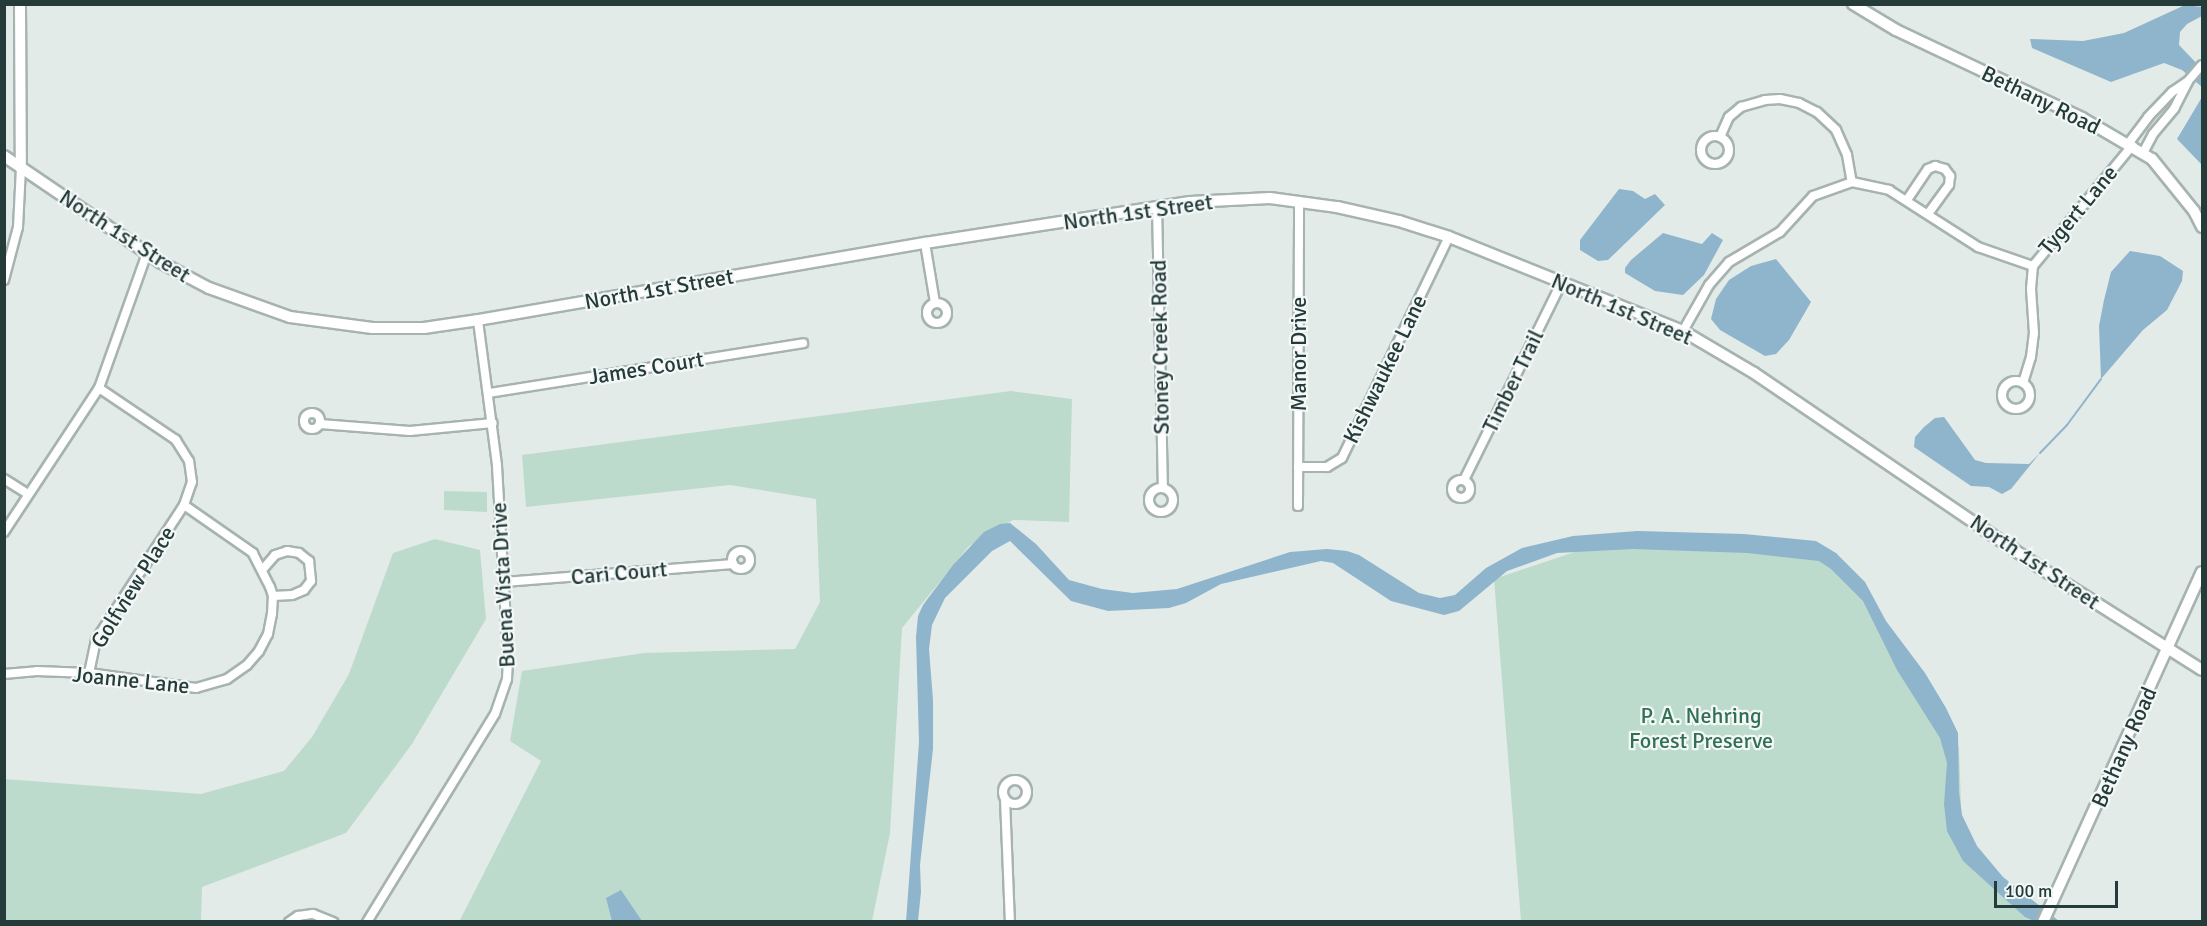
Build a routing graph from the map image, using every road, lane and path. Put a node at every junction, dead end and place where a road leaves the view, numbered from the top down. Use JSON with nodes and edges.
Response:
{"nodes":[{"id":1,"x":20,"y":4,"type":"edge"},
{"id":2,"x":1853,"y":4,"type":"edge"},
{"id":3,"x":2202,"y":65,"type":"edge"},
{"id":4,"x":2188,"y":81,"type":"junction"},
{"id":5,"x":1720,"y":137,"type":"dead end"},
{"id":6,"x":2130,"y":145,"type":"junction"},
{"id":7,"x":2143,"y":153,"type":"junction"},
{"id":8,"x":4,"y":156,"type":"edge"},
{"id":9,"x":21,"y":168,"type":"junction"},
{"id":10,"x":1852,"y":182,"type":"junction"},
{"id":11,"x":1907,"y":200,"type":"junction"},
{"id":12,"x":1299,"y":201,"type":"junction"},
{"id":13,"x":1157,"y":206,"type":"junction"},
{"id":14,"x":1928,"y":214,"type":"junction"},
{"id":15,"x":2202,"y":227,"type":"edge"},
{"id":16,"x":1449,"y":237,"type":"junction"},
{"id":17,"x":925,"y":243,"type":"junction"},
{"id":18,"x":147,"y":253,"type":"junction"},
{"id":19,"x":2033,"y":266,"type":"junction"},
{"id":20,"x":4,"y":280,"type":"edge"},
{"id":21,"x":1562,"y":282,"type":"junction"},
{"id":22,"x":935,"y":303,"type":"dead end"},
{"id":23,"x":478,"y":320,"type":"junction"},
{"id":24,"x":1683,"y":331,"type":"junction"},
{"id":25,"x":803,"y":343,"type":"dead end"},
{"id":26,"x":2023,"y":383,"type":"dead end"},
{"id":27,"x":99,"y":388,"type":"junction"},
{"id":28,"x":489,"y":393,"type":"junction"},
{"id":29,"x":493,"y":423,"type":"junction"},
{"id":30,"x":320,"y":424,"type":"dead end"},
{"id":31,"x":1298,"y":467,"type":"junction"},
{"id":32,"x":4,"y":479,"type":"edge"},
{"id":33,"x":1464,"y":480,"type":"dead end"},
{"id":34,"x":1163,"y":488,"type":"dead end"},
{"id":35,"x":28,"y":494,"type":"junction"},
{"id":36,"x":184,"y":505,"type":"junction"},
{"id":37,"x":1298,"y":506,"type":"dead end"},
{"id":38,"x":4,"y":532,"type":"edge"},
{"id":39,"x":733,"y":564,"type":"dead end"},
{"id":40,"x":263,"y":569,"type":"junction"},
{"id":41,"x":2202,"y":572,"type":"edge"},
{"id":42,"x":504,"y":582,"type":"junction"},
{"id":43,"x":273,"y":596,"type":"junction"},
{"id":44,"x":2168,"y":650,"type":"junction"},
{"id":45,"x":2202,"y":669,"type":"edge"},
{"id":46,"x":89,"y":673,"type":"junction"},
{"id":47,"x":4,"y":674,"type":"edge"},
{"id":48,"x":1005,"y":799,"type":"dead end"},
{"id":49,"x":289,"y":921,"type":"edge"},
{"id":50,"x":333,"y":921,"type":"edge"},
{"id":51,"x":368,"y":921,"type":"edge"},
{"id":52,"x":1010,"y":921,"type":"edge"},
{"id":53,"x":2043,"y":921,"type":"edge"}],
"edges":[{"from":1,"to":9,"type":"street"},
{"from":2,"to":6,"type":"street","name":"Bethany Road"},
{"from":3,"to":4,"type":"street","name":"Tygert Lane"},
{"from":4,"to":6,"type":"street","name":"Tygert Lane"},
{"from":4,"to":7,"type":"street","name":"Tygert Lane"},
{"from":5,"to":10,"type":"street"},
{"from":6,"to":7,"type":"street","name":"Bethany Road"},
{"from":6,"to":19,"type":"street","name":"Tygert Lane"},
{"from":7,"to":15,"type":"street","name":"Bethany Road"},
{"from":8,"to":9,"type":"street","name":"North 1st Street"},
{"from":9,"to":18,"type":"street","name":"North 1st Street"},
{"from":9,"to":20,"type":"street"},
{"from":10,"to":11,"type":"street"},
{"from":10,"to":24,"type":"street"},
{"from":11,"to":14,"type":"street"},
{"from":11,"to":14,"type":"street"},
{"from":12,"to":13,"type":"street","name":"North 1st Street"},
{"from":12,"to":16,"type":"street","name":"North 1st Street"},
{"from":12,"to":31,"type":"street","name":"Manor Drive"},
{"from":13,"to":17,"type":"street","name":"North 1st Street"},
{"from":13,"to":34,"type":"street","name":"Stoney Creek Road"},
{"from":14,"to":19,"type":"street"},
{"from":16,"to":21,"type":"street","name":"North 1st Street"},
{"from":16,"to":31,"type":"street","name":"Kishwaukee Lane"},
{"from":17,"to":22,"type":"street"},
{"from":17,"to":23,"type":"street","name":"North 1st Street"},
{"from":18,"to":23,"type":"street","name":"North 1st Street"},
{"from":18,"to":27,"type":"street"},
{"from":19,"to":26,"type":"street","name":"Tygert Lane"},
{"from":21,"to":24,"type":"street","name":"North 1st Street"},
{"from":21,"to":33,"type":"street","name":"Timber Trail"},
{"from":23,"to":28,"type":"street","name":"Buena Vista Drive"},
{"from":24,"to":44,"type":"street","name":"North 1st Street"},
{"from":25,"to":28,"type":"street","name":"James Court"},
{"from":27,"to":35,"type":"street"},
{"from":27,"to":36,"type":"street"},
{"from":28,"to":29,"type":"street","name":"Buena Vista Drive"},
{"from":29,"to":30,"type":"street"},
{"from":29,"to":42,"type":"street","name":"Buena Vista Drive"},
{"from":31,"to":37,"type":"street","name":"Manor Drive"},
{"from":32,"to":35,"type":"street"},
{"from":35,"to":38,"type":"street"},
{"from":36,"to":40,"type":"street","name":"Joanne Lane"},
{"from":36,"to":46,"type":"street","name":"Golfview Place"},
{"from":39,"to":42,"type":"street","name":"Cari Court"},
{"from":40,"to":43,"type":"street","name":"Joanne Lane"},
{"from":40,"to":43,"type":"street"},
{"from":41,"to":44,"type":"street","name":"Bethany Road"},
{"from":42,"to":51,"type":"street","name":"Buena Vista Drive"},
{"from":43,"to":46,"type":"street","name":"Joanne Lane"},
{"from":44,"to":45,"type":"street","name":"North 1st Street"},
{"from":44,"to":53,"type":"street","name":"Bethany Road"},
{"from":46,"to":47,"type":"street","name":"Joanne Lane"},
{"from":48,"to":52,"type":"street"},
{"from":49,"to":50,"type":"street"}]}
